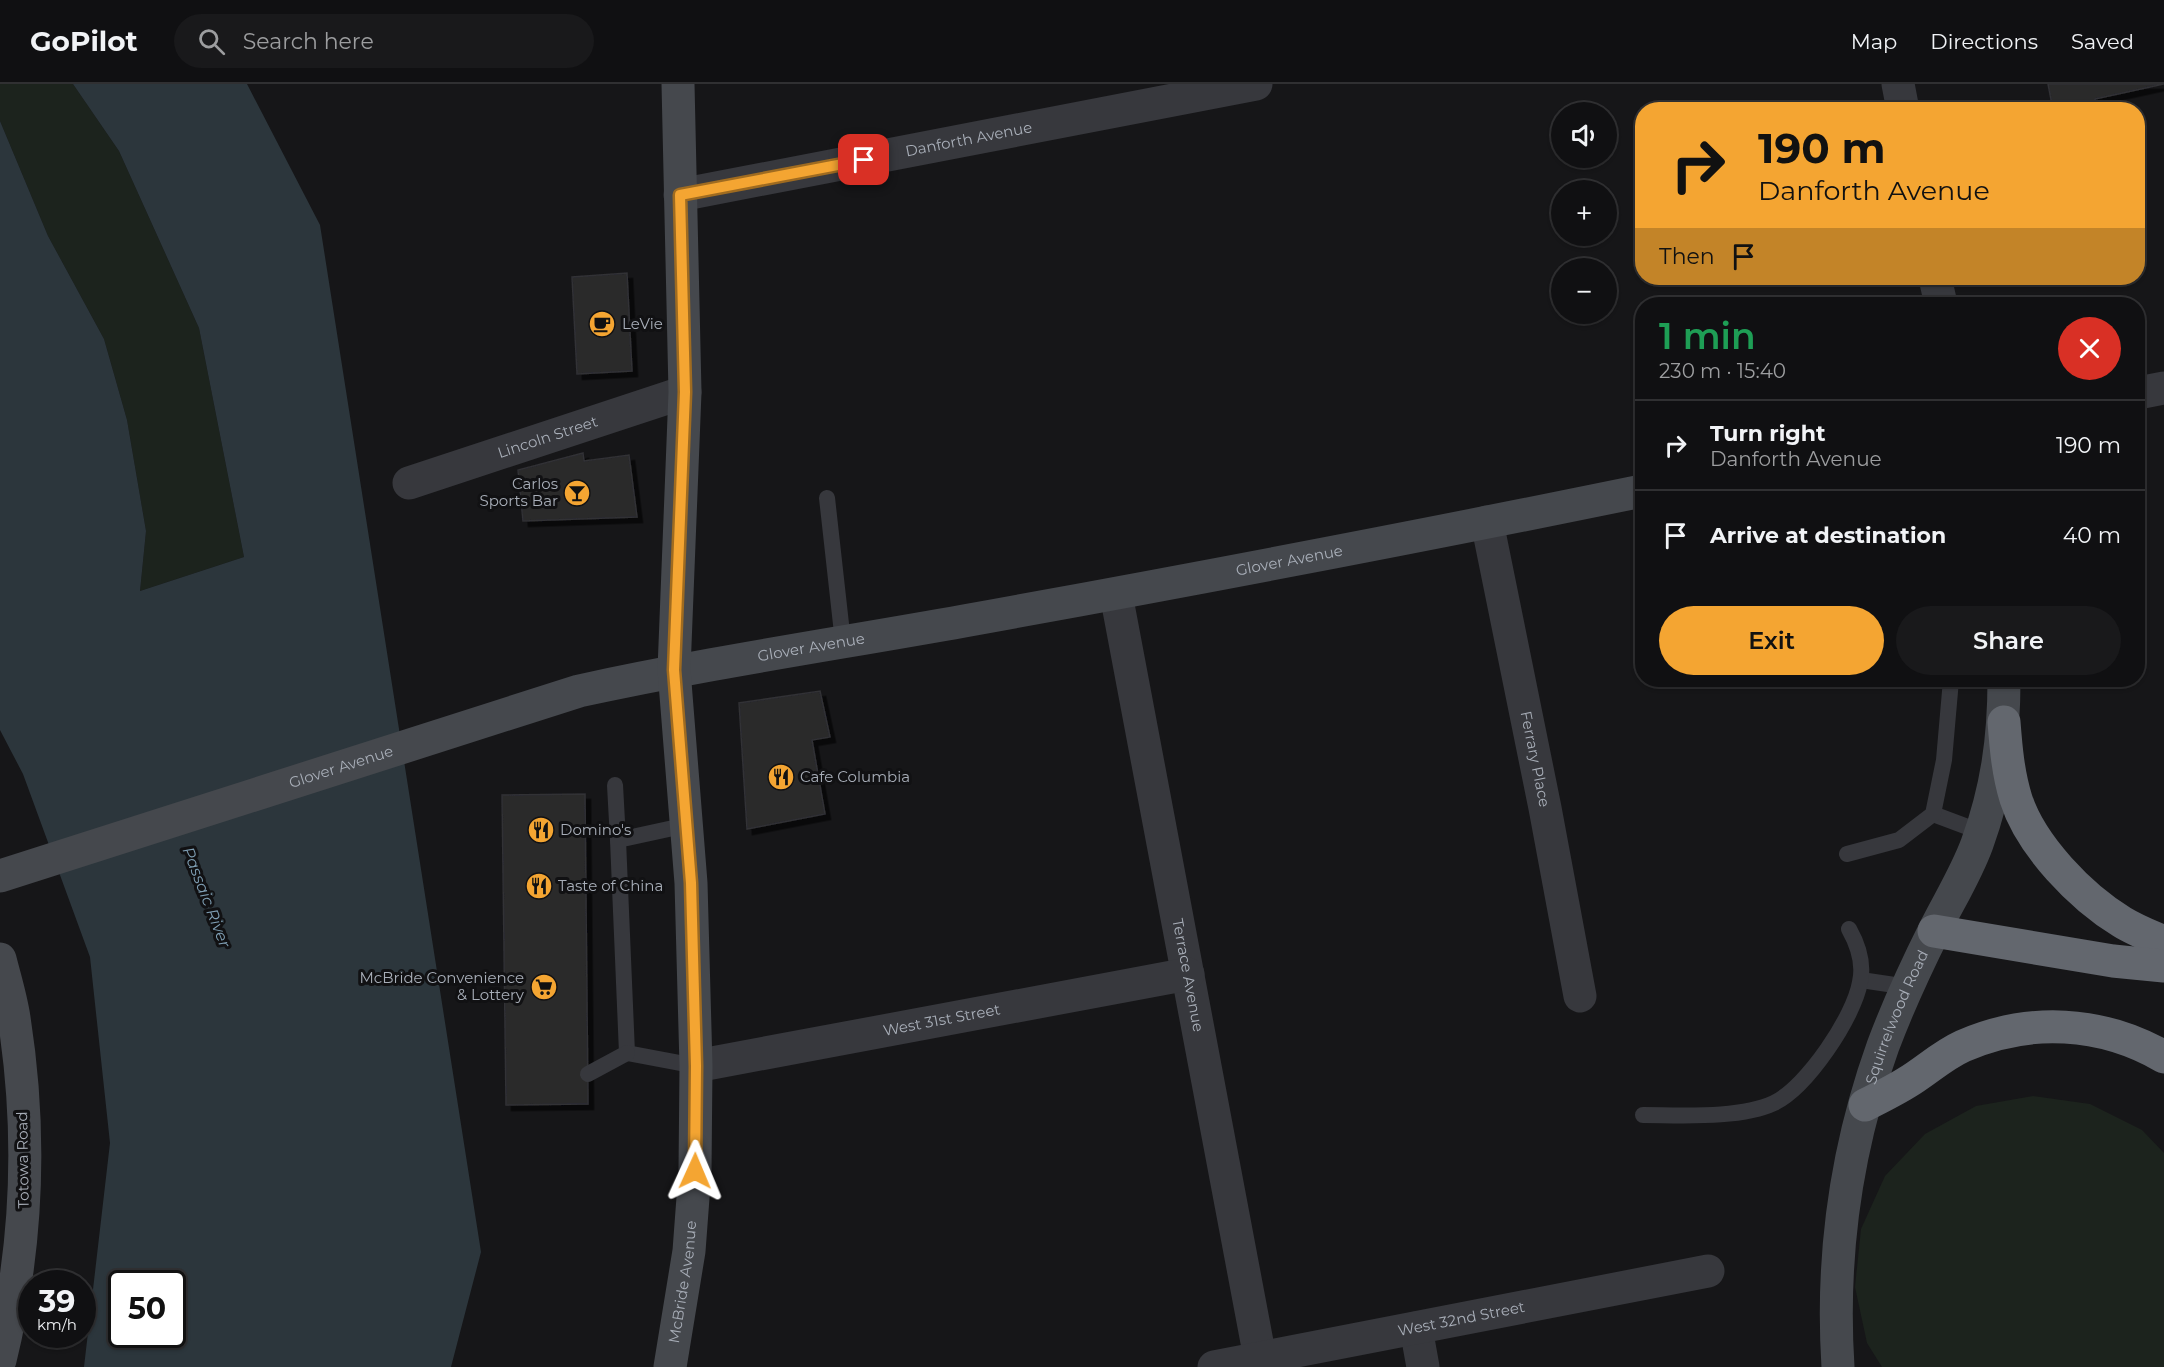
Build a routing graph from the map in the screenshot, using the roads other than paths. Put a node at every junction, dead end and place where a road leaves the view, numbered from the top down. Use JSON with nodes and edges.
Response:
{"nodes":[{"id":1,"x":678,"y":84,"type":"edge"},
{"id":2,"x":1256,"y":84,"type":"edge"},
{"id":3,"x":1898,"y":84,"type":"edge"},
{"id":4,"x":1901,"y":102,"type":"edge"},
{"id":5,"x":680,"y":195,"type":"junction"},
{"id":6,"x":2164,"y":388,"type":"edge"},
{"id":7,"x":685,"y":392,"type":"junction"},
{"id":8,"x":2145,"y":392,"type":"edge"},
{"id":9,"x":409,"y":483,"type":"dead end"},
{"id":10,"x":1635,"y":492,"type":"edge"},
{"id":11,"x":826,"y":498,"type":"dead end"},
{"id":12,"x":1487,"y":522,"type":"junction"},
{"id":13,"x":1116,"y":594,"type":"junction"},
{"id":14,"x":843,"y":642,"type":"junction"},
{"id":15,"x":674,"y":670,"type":"junction"},
{"id":16,"x":1950,"y":687,"type":"edge"},
{"id":17,"x":2004,"y":687,"type":"edge"},
{"id":18,"x":2004,"y":722,"type":"junction"},
{"id":19,"x":615,"y":786,"type":"dead end"},
{"id":20,"x":1933,"y":814,"type":"junction"},
{"id":21,"x":687,"y":825,"type":"junction"},
{"id":22,"x":1981,"y":832,"type":"junction"},
{"id":23,"x":618,"y":840,"type":"junction"},
{"id":24,"x":1847,"y":854,"type":"dead end"},
{"id":25,"x":9,"y":872,"type":"edge"},
{"id":26,"x":1849,"y":929,"type":"dead end"},
{"id":27,"x":1934,"y":931,"type":"junction"},
{"id":28,"x":2164,"y":942,"type":"edge"},
{"id":29,"x":0,"y":959,"type":"edge"},
{"id":30,"x":2164,"y":966,"type":"edge"},
{"id":31,"x":1188,"y":974,"type":"junction"},
{"id":32,"x":1861,"y":980,"type":"junction"},
{"id":33,"x":1908,"y":987,"type":"junction"},
{"id":34,"x":1580,"y":996,"type":"dead end"},
{"id":35,"x":627,"y":1053,"type":"junction"},
{"id":36,"x":2164,"y":1057,"type":"edge"},
{"id":37,"x":696,"y":1066,"type":"junction"},
{"id":38,"x":588,"y":1074,"type":"dead end"},
{"id":39,"x":1865,"y":1105,"type":"junction"},
{"id":40,"x":1642,"y":1115,"type":"dead end"},
{"id":41,"x":1708,"y":1270,"type":"dead end"},
{"id":42,"x":1416,"y":1328,"type":"junction"},
{"id":43,"x":1260,"y":1358,"type":"junction"},
{"id":44,"x":0,"y":1360,"type":"edge"},
{"id":45,"x":669,"y":1367,"type":"edge"},
{"id":46,"x":1214,"y":1367,"type":"edge"},
{"id":47,"x":1423,"y":1367,"type":"edge"},
{"id":48,"x":1838,"y":1367,"type":"edge"}],
"edges":[{"from":1,"to":5,"type":"street","name":"McBride Avenue"},
{"from":2,"to":5,"type":"street","name":"Danforth Avenue"},
{"from":3,"to":4,"type":"street"},
{"from":5,"to":7,"type":"street","name":"McBride Avenue"},
{"from":6,"to":8,"type":"street"},
{"from":7,"to":9,"type":"street","name":"Lincoln Street"},
{"from":7,"to":15,"type":"street","name":"McBride Avenue"},
{"from":10,"to":12,"type":"street","name":"Glover Avenue"},
{"from":11,"to":14,"type":"lane"},
{"from":12,"to":13,"type":"street","name":"Glover Avenue"},
{"from":12,"to":34,"type":"street","name":"Ferrary Place"},
{"from":13,"to":14,"type":"street","name":"Glover Avenue"},
{"from":13,"to":31,"type":"street","name":"Terrace Avenue"},
{"from":14,"to":15,"type":"street","name":"Glover Avenue"},
{"from":15,"to":21,"type":"street","name":"McBride Avenue"},
{"from":15,"to":25,"type":"street","name":"Glover Avenue"},
{"from":16,"to":20,"type":"lane"},
{"from":17,"to":18,"type":"street","name":"Squirrelwood Road"},
{"from":18,"to":22,"type":"street","name":"Squirrelwood Road"},
{"from":18,"to":28,"type":"highway"},
{"from":19,"to":23,"type":"lane"},
{"from":20,"to":22,"type":"lane"},
{"from":20,"to":24,"type":"lane"},
{"from":21,"to":23,"type":"lane"},
{"from":21,"to":37,"type":"street","name":"McBride Avenue"},
{"from":22,"to":27,"type":"street","name":"Squirrelwood Road"},
{"from":23,"to":35,"type":"lane"},
{"from":26,"to":32,"type":"lane"},
{"from":27,"to":30,"type":"highway"},
{"from":27,"to":33,"type":"street","name":"Squirrelwood Road"},
{"from":29,"to":44,"type":"street","name":"Totowa Road"},
{"from":31,"to":37,"type":"street","name":"West 31st Street"},
{"from":31,"to":43,"type":"street","name":"Terrace Avenue"},
{"from":32,"to":33,"type":"lane"},
{"from":32,"to":40,"type":"lane"},
{"from":33,"to":39,"type":"street","name":"Squirrelwood Road"},
{"from":35,"to":37,"type":"lane"},
{"from":35,"to":38,"type":"lane"},
{"from":36,"to":39,"type":"highway"},
{"from":37,"to":45,"type":"street","name":"McBride Avenue"},
{"from":39,"to":48,"type":"street","name":"Squirrelwood Road"},
{"from":41,"to":42,"type":"street","name":"West 32nd Street"},
{"from":42,"to":43,"type":"street","name":"West 32nd Street"},
{"from":42,"to":47,"type":"street"},
{"from":43,"to":46,"type":"street","name":"West 32nd Street"}]}
